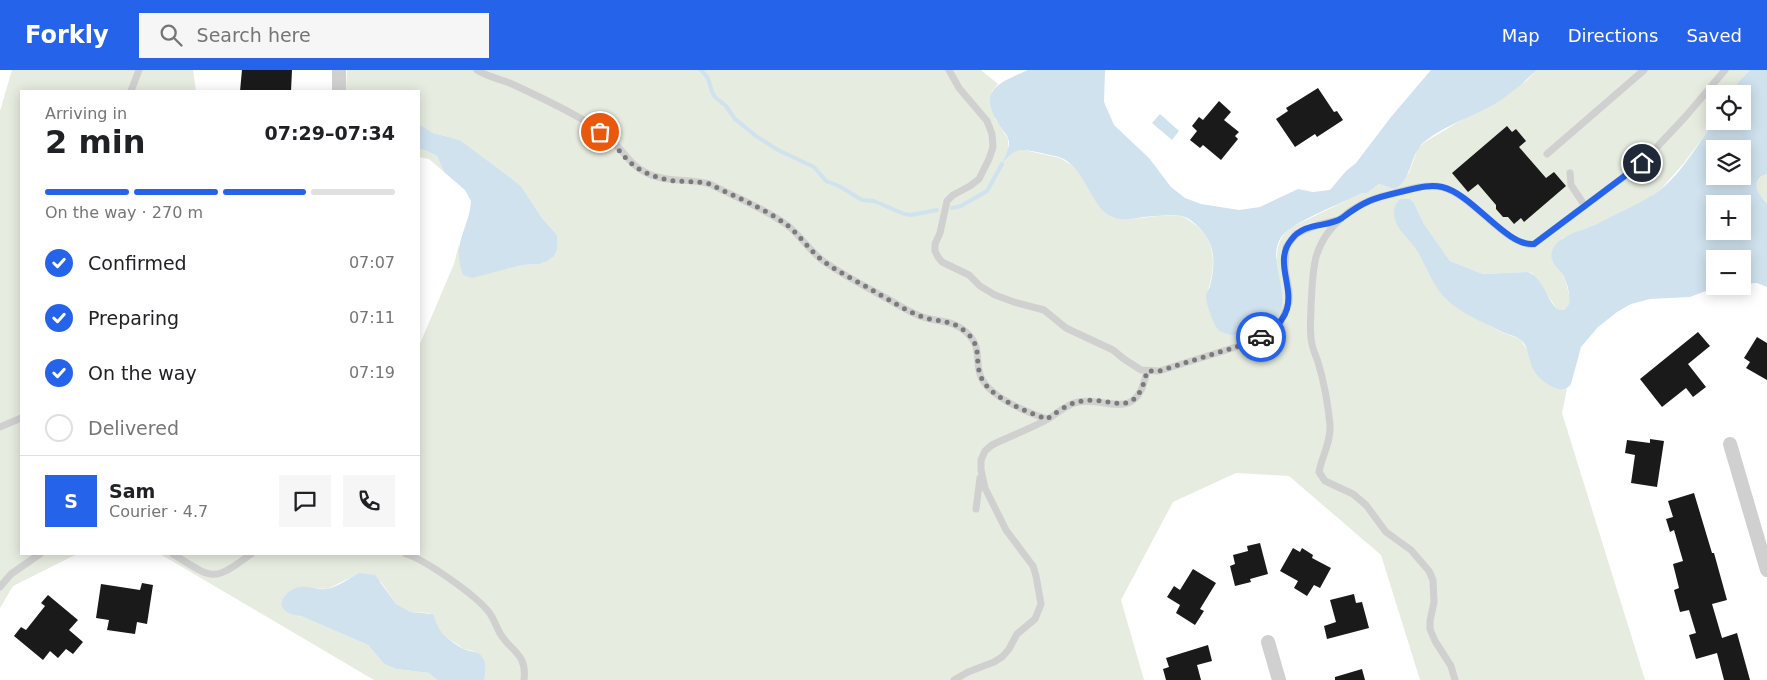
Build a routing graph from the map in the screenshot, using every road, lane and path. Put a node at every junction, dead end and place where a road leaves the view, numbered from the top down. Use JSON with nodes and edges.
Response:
{"nodes":[{"id":1,"x":139,"y":70,"type":"edge"},
{"id":2,"x":339,"y":70,"type":"edge"},
{"id":3,"x":477,"y":70,"type":"edge"},
{"id":4,"x":949,"y":70,"type":"edge"},
{"id":5,"x":1644,"y":70,"type":"edge"},
{"id":6,"x":1726,"y":70,"type":"edge"},
{"id":7,"x":131,"y":90,"type":"edge"},
{"id":8,"x":338,"y":90,"type":"edge"},
{"id":9,"x":1547,"y":154,"type":"dead end"},
{"id":10,"x":1570,"y":173,"type":"dead end"},
{"id":11,"x":1585,"y":206,"type":"junction"},
{"id":12,"x":1338,"y":220,"type":"junction"},
{"id":13,"x":1147,"y":371,"type":"junction"},
{"id":14,"x":20,"y":418,"type":"edge"},
{"id":15,"x":1047,"y":419,"type":"junction"},
{"id":16,"x":0,"y":427,"type":"edge"},
{"id":17,"x":1730,"y":444,"type":"dead end"},
{"id":18,"x":980,"y":470,"type":"junction"},
{"id":19,"x":976,"y":509,"type":"dead end"},
{"id":20,"x":39,"y":555,"type":"edge"},
{"id":21,"x":175,"y":555,"type":"edge"},
{"id":22,"x":250,"y":555,"type":"edge"},
{"id":23,"x":408,"y":555,"type":"edge"},
{"id":24,"x":1767,"y":570,"type":"edge"},
{"id":25,"x":0,"y":588,"type":"edge"},
{"id":26,"x":1268,"y":642,"type":"dead end"},
{"id":27,"x":524,"y":680,"type":"edge"},
{"id":28,"x":954,"y":680,"type":"edge"},
{"id":29,"x":1280,"y":680,"type":"edge"},
{"id":30,"x":1455,"y":680,"type":"edge"}],
"edges":[{"from":1,"to":7,"type":"lane"},
{"from":2,"to":8,"type":"street"},
{"from":3,"to":15,"type":"lane"},
{"from":4,"to":13,"type":"lane"},
{"from":5,"to":9,"type":"lane"},
{"from":6,"to":11,"type":"lane"},
{"from":10,"to":11,"type":"lane"},
{"from":11,"to":12,"type":"lane"},
{"from":12,"to":13,"type":"lane"},
{"from":12,"to":30,"type":"lane"},
{"from":13,"to":15,"type":"lane"},
{"from":14,"to":16,"type":"lane"},
{"from":15,"to":18,"type":"lane"},
{"from":17,"to":24,"type":"street"},
{"from":18,"to":19,"type":"lane"},
{"from":18,"to":28,"type":"lane"},
{"from":20,"to":25,"type":"lane"},
{"from":21,"to":22,"type":"lane"},
{"from":23,"to":27,"type":"lane"},
{"from":26,"to":29,"type":"street"}]}
